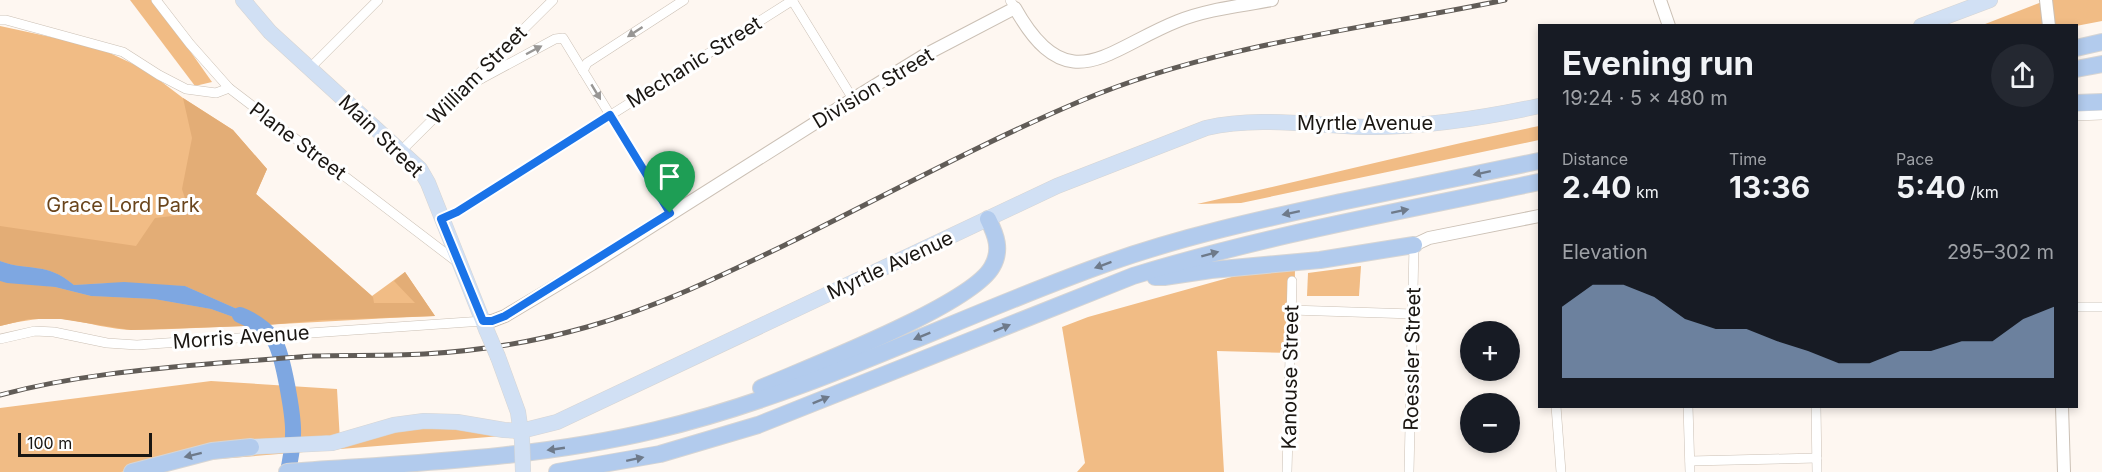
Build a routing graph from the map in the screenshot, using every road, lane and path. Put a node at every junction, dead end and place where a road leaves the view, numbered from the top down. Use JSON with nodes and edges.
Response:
{"nodes":[{"id":1,"x":156,"y":0,"type":"edge"},
{"id":2,"x":243,"y":0,"type":"edge"},
{"id":3,"x":378,"y":0,"type":"edge"},
{"id":4,"x":684,"y":0,"type":"edge"},
{"id":5,"x":793,"y":0,"type":"edge"},
{"id":6,"x":1272,"y":0,"type":"edge"},
{"id":7,"x":1660,"y":0,"type":"edge"},
{"id":8,"x":1990,"y":0,"type":"edge"},
{"id":9,"x":2046,"y":0,"type":"edge"},
{"id":10,"x":546,"y":2,"type":"edge"},
{"id":11,"x":1012,"y":4,"type":"edge"},
{"id":12,"x":0,"y":20,"type":"edge"},
{"id":13,"x":1668,"y":24,"type":"edge"},
{"id":14,"x":1926,"y":24,"type":"edge"},
{"id":15,"x":2049,"y":24,"type":"edge"},
{"id":16,"x":2102,"y":42,"type":"edge"},
{"id":17,"x":2078,"y":48,"type":"edge"},
{"id":18,"x":2102,"y":64,"type":"edge"},
{"id":19,"x":309,"y":68,"type":"junction"},
{"id":20,"x":2078,"y":69,"type":"edge"},
{"id":21,"x":584,"y":70,"type":"junction"},
{"id":22,"x":230,"y":87,"type":"junction"},
{"id":23,"x":465,"y":88,"type":"junction"},
{"id":24,"x":853,"y":99,"type":"junction"},
{"id":25,"x":2102,"y":102,"type":"edge"},
{"id":26,"x":2078,"y":103,"type":"edge"},
{"id":27,"x":1538,"y":106,"type":"edge"},
{"id":28,"x":610,"y":115,"type":"junction"},
{"id":29,"x":2102,"y":115,"type":"edge"},
{"id":30,"x":2078,"y":116,"type":"edge"},
{"id":31,"x":401,"y":151,"type":"junction"},
{"id":32,"x":1538,"y":161,"type":"edge"},
{"id":33,"x":1538,"y":182,"type":"edge"},
{"id":34,"x":670,"y":213,"type":"junction"},
{"id":35,"x":1538,"y":216,"type":"edge"},
{"id":36,"x":441,"y":219,"type":"junction"},
{"id":37,"x":988,"y":219,"type":"junction"},
{"id":38,"x":1414,"y":245,"type":"junction"},
{"id":39,"x":459,"y":263,"type":"junction"},
{"id":40,"x":1133,"y":276,"type":"junction"},
{"id":41,"x":1292,"y":281,"type":"dead end"},
{"id":42,"x":2078,"y":307,"type":"edge"},
{"id":43,"x":2102,"y":307,"type":"edge"},
{"id":44,"x":1292,"y":310,"type":"junction"},
{"id":45,"x":1413,"y":314,"type":"junction"},
{"id":46,"x":484,"y":325,"type":"junction"},
{"id":47,"x":0,"y":339,"type":"edge"},
{"id":48,"x":736,"y":407,"type":"junction"},
{"id":49,"x":1556,"y":408,"type":"edge"},
{"id":50,"x":1688,"y":408,"type":"edge"},
{"id":51,"x":1815,"y":408,"type":"edge"},
{"id":52,"x":2062,"y":408,"type":"edge"},
{"id":53,"x":522,"y":435,"type":"junction"},
{"id":54,"x":256,"y":447,"type":"joint"},
{"id":55,"x":1817,"y":458,"type":"junction"},
{"id":56,"x":1690,"y":460,"type":"junction"},
{"id":57,"x":132,"y":472,"type":"edge"},
{"id":58,"x":287,"y":472,"type":"edge"},
{"id":59,"x":523,"y":472,"type":"edge"},
{"id":60,"x":557,"y":472,"type":"edge"},
{"id":61,"x":1287,"y":472,"type":"edge"},
{"id":62,"x":1409,"y":472,"type":"edge"},
{"id":63,"x":1561,"y":472,"type":"edge"},
{"id":64,"x":1690,"y":472,"type":"edge"},
{"id":65,"x":1818,"y":472,"type":"edge"},
{"id":66,"x":2064,"y":472,"type":"edge"}],
"edges":[{"from":1,"to":22,"type":"street","name":"Plane Street"},
{"from":2,"to":19,"type":"main road","name":"Main Street"},
{"from":3,"to":19,"type":"street"},
{"from":4,"to":21,"type":"street","one_way":true},
{"from":5,"to":24,"type":"street"},
{"from":5,"to":28,"type":"street","name":"Mechanic Street"},
{"from":6,"to":11,"type":"street","name":"Division Street"},
{"from":7,"to":13,"type":"street"},
{"from":8,"to":14,"type":"main road"},
{"from":9,"to":15,"type":"street"},
{"from":10,"to":23,"type":"street","name":"William Street"},
{"from":11,"to":24,"type":"street","name":"Division Street"},
{"from":12,"to":22,"type":"street"},
{"from":16,"to":17,"type":"highway"},
{"from":18,"to":20,"type":"highway"},
{"from":19,"to":31,"type":"main road","name":"Main Street"},
{"from":23,"to":21,"type":"street","one_way":true},
{"from":21,"to":28,"type":"street","one_way":true},
{"from":22,"to":39,"type":"street","name":"Plane Street"},
{"from":23,"to":31,"type":"street","name":"William Street"},
{"from":24,"to":34,"type":"street","name":"Division Street"},
{"from":25,"to":26,"type":"highway"},
{"from":27,"to":37,"type":"main road","name":"Myrtle Avenue"},
{"from":28,"to":34,"type":"street"},
{"from":28,"to":36,"type":"street","name":"Mechanic Street"},
{"from":29,"to":30,"type":"street"},
{"from":31,"to":36,"type":"main road","name":"Main Street"},
{"from":32,"to":48,"type":"highway","one_way":true},
{"from":40,"to":33,"type":"highway","one_way":true},
{"from":34,"to":46,"type":"street","name":"Division Street"},
{"from":35,"to":38,"type":"street"},
{"from":36,"to":39,"type":"main road","name":"Main Street"},
{"from":37,"to":48,"type":"highway"},
{"from":37,"to":53,"type":"main road","name":"Myrtle Avenue"},
{"from":38,"to":40,"type":"highway"},
{"from":38,"to":45,"type":"street","name":"Roessler Street"},
{"from":39,"to":46,"type":"main road","name":"Main Street"},
{"from":60,"to":40,"type":"highway","one_way":true},
{"from":41,"to":44,"type":"street","name":"Kanouse Street"},
{"from":42,"to":43,"type":"street"},
{"from":44,"to":45,"type":"street"},
{"from":44,"to":61,"type":"street","name":"Kanouse Street"},
{"from":45,"to":62,"type":"street","name":"Roessler Street"},
{"from":46,"to":47,"type":"street","name":"Morris Avenue"},
{"from":46,"to":53,"type":"main road","name":"Main Street","bridge":true},
{"from":48,"to":58,"type":"highway","one_way":true},
{"from":49,"to":63,"type":"street"},
{"from":50,"to":56,"type":"street"},
{"from":51,"to":55,"type":"street"},
{"from":52,"to":66,"type":"street"},
{"from":53,"to":54,"type":"main road","name":"Myrtle Avenue"},
{"from":53,"to":59,"type":"main road","name":"Main Street","bridge":true},
{"from":54,"to":57,"type":"highway","one_way":true},
{"from":55,"to":56,"type":"street"},
{"from":55,"to":65,"type":"street"},
{"from":56,"to":64,"type":"street"}]}
